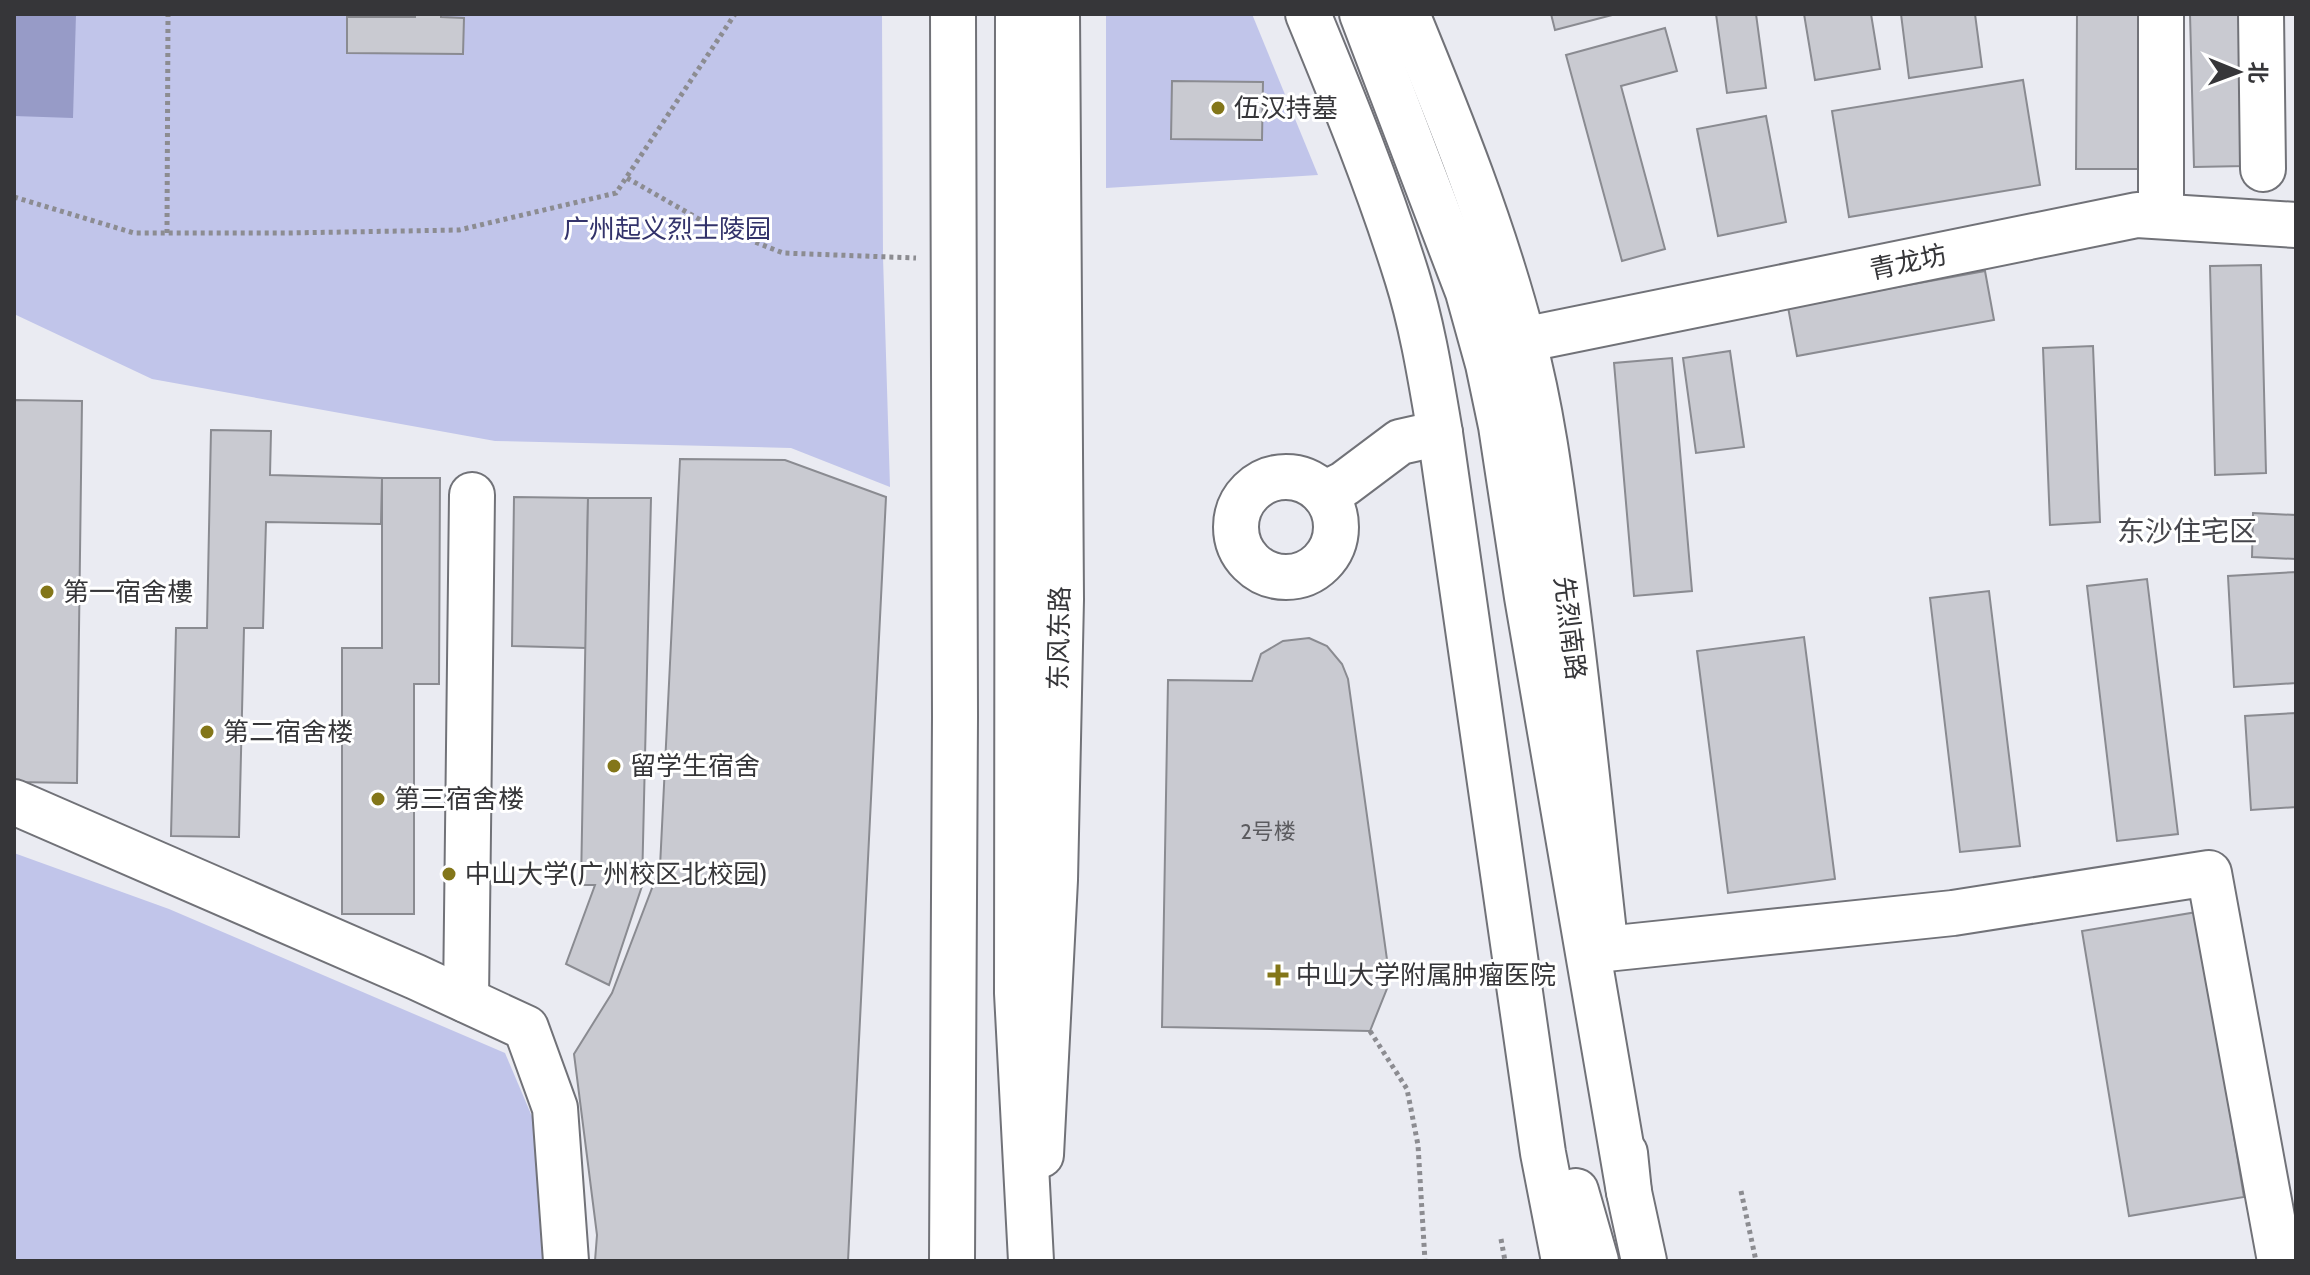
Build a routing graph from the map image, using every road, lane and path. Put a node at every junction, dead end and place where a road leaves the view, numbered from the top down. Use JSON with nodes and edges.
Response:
{"nodes":[{"id":1,"x":168,"y":14,"type":"edge"},
{"id":2,"x":735,"y":14,"type":"edge"},
{"id":3,"x":953,"y":14,"type":"edge"},
{"id":4,"x":1018,"y":14,"type":"edge"},
{"id":5,"x":1057,"y":14,"type":"edge"},
{"id":6,"x":1308,"y":14,"type":"edge"},
{"id":7,"x":1362,"y":14,"type":"edge"},
{"id":8,"x":1407,"y":14,"type":"edge"},
{"id":9,"x":2161,"y":14,"type":"edge"},
{"id":10,"x":2261,"y":14,"type":"edge"},
{"id":11,"x":2263,"y":169,"type":"dead end"},
{"id":12,"x":627,"y":178,"type":"junction"},
{"id":13,"x":14,"y":197,"type":"edge"},
{"id":14,"x":2161,"y":216,"type":"junction"},
{"id":15,"x":2296,"y":225,"type":"edge"},
{"id":16,"x":167,"y":233,"type":"junction"},
{"id":17,"x":923,"y":259,"type":"dead end"},
{"id":18,"x":1523,"y":340,"type":"junction"},
{"id":19,"x":1440,"y":433,"type":"junction"},
{"id":20,"x":1324,"y":494,"type":"dead end"},
{"id":21,"x":472,"y":495,"type":"dead end"},
{"id":22,"x":14,"y":802,"type":"edge"},
{"id":23,"x":1606,"y":949,"type":"junction"},
{"id":24,"x":1520,"y":997,"type":"junction"},
{"id":25,"x":466,"y":1000,"type":"junction"},
{"id":26,"x":1370,"y":1031,"type":"dead end"},
{"id":27,"x":1741,"y":1191,"type":"dead end"},
{"id":28,"x":1629,"y":1192,"type":"junction"},
{"id":29,"x":1501,"y":1239,"type":"dead end"},
{"id":30,"x":566,"y":1261,"type":"edge"},
{"id":31,"x":952,"y":1261,"type":"edge"},
{"id":32,"x":1033,"y":1261,"type":"edge"},
{"id":33,"x":1425,"y":1261,"type":"edge"},
{"id":34,"x":1505,"y":1261,"type":"edge"},
{"id":35,"x":1564,"y":1261,"type":"edge"},
{"id":36,"x":1596,"y":1261,"type":"edge"},
{"id":37,"x":1644,"y":1261,"type":"edge"},
{"id":38,"x":1756,"y":1261,"type":"edge"},
{"id":39,"x":2280,"y":1261,"type":"edge"}],
"edges":[{"from":1,"to":16,"type":"path"},
{"from":2,"to":12,"type":"path"},
{"from":3,"to":31,"type":"main road"},
{"from":4,"to":32,"type":"main road"},
{"from":5,"to":32,"type":"main road","name":"东风东路"},
{"from":6,"to":19,"type":"main road"},
{"from":7,"to":28,"type":"main road"},
{"from":8,"to":18,"type":"main road","name":"先烈南路"},
{"from":9,"to":14,"type":"main road"},
{"from":10,"to":11,"type":"main road"},
{"from":12,"to":16,"type":"path"},
{"from":12,"to":17,"type":"path"},
{"from":13,"to":16,"type":"path"},
{"from":14,"to":15,"type":"main road","name":"青龙坊"},
{"from":14,"to":18,"type":"main road","name":"青龙坊"},
{"from":18,"to":23,"type":"main road","name":"先烈南路"},
{"from":19,"to":20,"type":"main road"},
{"from":19,"to":24,"type":"main road"},
{"from":21,"to":25,"type":"main road"},
{"from":22,"to":25,"type":"main road"},
{"from":23,"to":28,"type":"main road","name":"先烈南路"},
{"from":23,"to":39,"type":"main road"},
{"from":24,"to":35,"type":"main road"},
{"from":24,"to":36,"type":"main road"},
{"from":25,"to":30,"type":"main road"},
{"from":26,"to":33,"type":"path"},
{"from":27,"to":38,"type":"path"},
{"from":28,"to":37,"type":"main road","name":"先烈南路"},
{"from":29,"to":34,"type":"path"}]}
